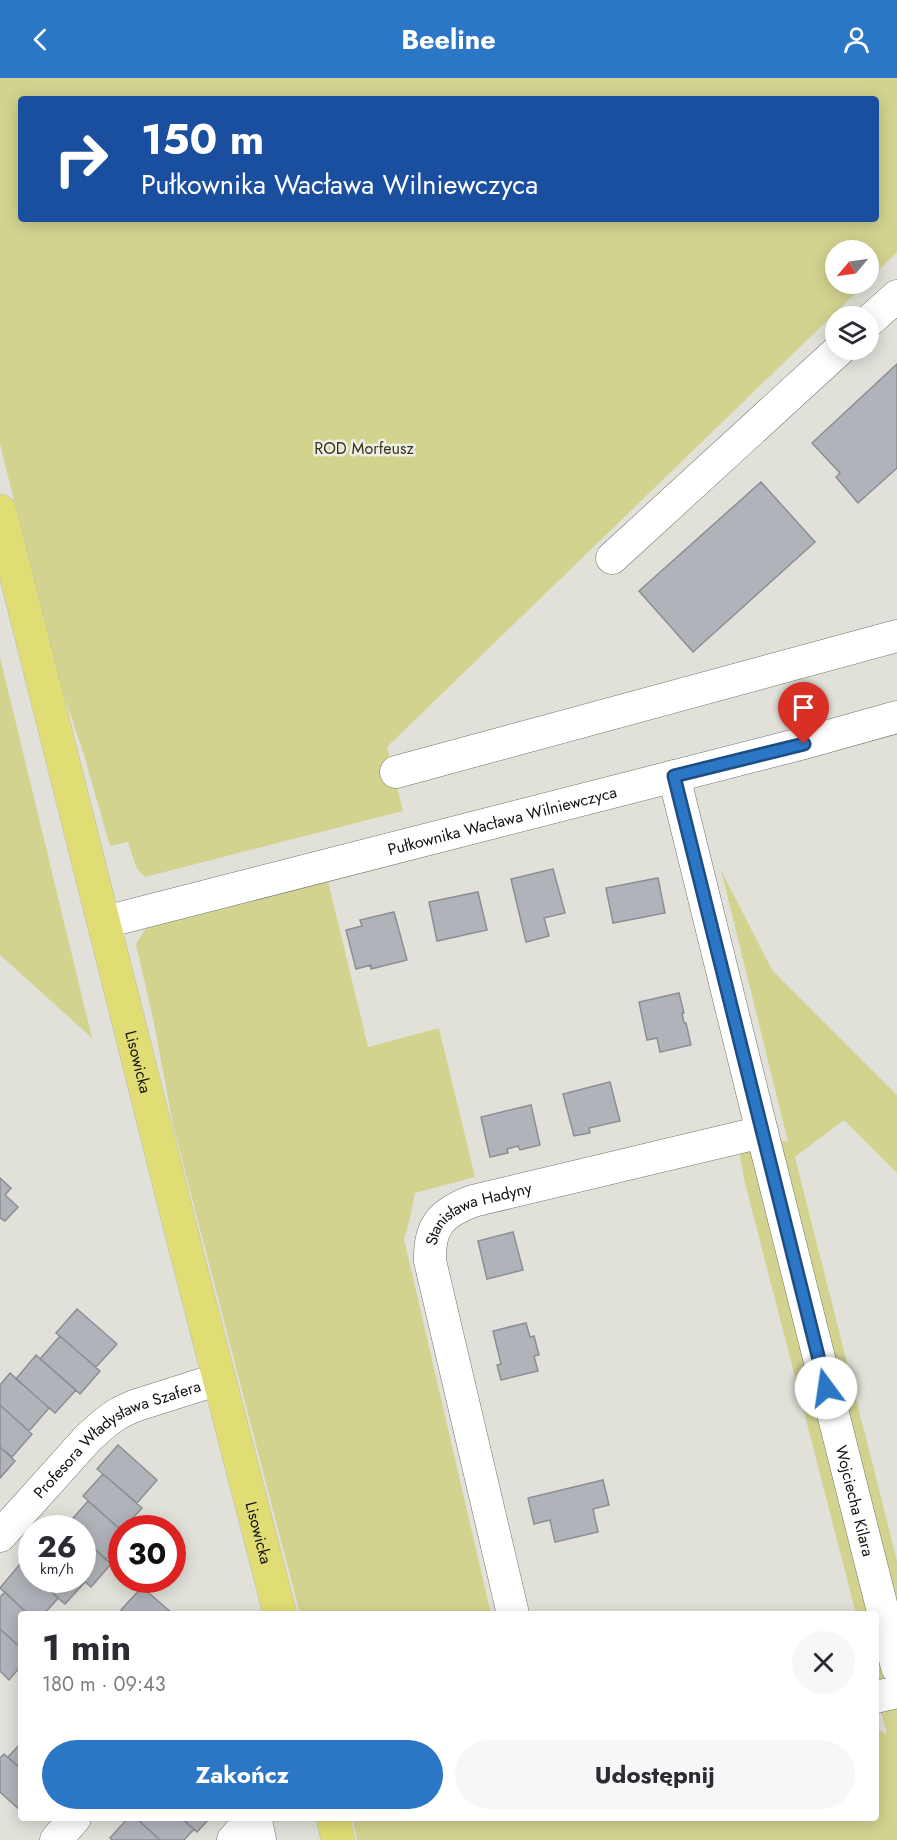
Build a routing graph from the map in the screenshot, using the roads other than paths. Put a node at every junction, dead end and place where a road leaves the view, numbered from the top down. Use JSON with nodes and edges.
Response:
{"nodes":[{"id":1,"x":897,"y":296,"type":"edge"},
{"id":2,"x":879,"y":312,"type":"edge"},
{"id":3,"x":828,"y":360,"type":"edge"},
{"id":4,"x":0,"y":512,"type":"edge"},
{"id":5,"x":612,"y":558,"type":"dead end"},
{"id":6,"x":897,"y":636,"type":"edge"},
{"id":7,"x":897,"y":717,"type":"edge"},
{"id":8,"x":396,"y":772,"type":"dead end"},
{"id":9,"x":674,"y":776,"type":"junction"},
{"id":10,"x":105,"y":922,"type":"junction"},
{"id":11,"x":762,"y":1132,"type":"junction"},
{"id":12,"x":219,"y":1379,"type":"junction"},
{"id":13,"x":0,"y":1536,"type":"edge"},
{"id":14,"x":274,"y":1611,"type":"edge"},
{"id":15,"x":512,"y":1611,"type":"edge"},
{"id":16,"x":897,"y":1667,"type":"edge"},
{"id":17,"x":897,"y":1692,"type":"edge"},
{"id":18,"x":879,"y":1696,"type":"edge"},
{"id":19,"x":72,"y":1821,"type":"edge"},
{"id":20,"x":334,"y":1821,"type":"edge"},
{"id":21,"x":56,"y":1840,"type":"edge"},
{"id":22,"x":233,"y":1840,"type":"edge"},
{"id":23,"x":260,"y":1840,"type":"edge"},
{"id":24,"x":338,"y":1840,"type":"edge"}],
"edges":[{"from":1,"to":2,"type":"street"},
{"from":3,"to":5,"type":"street"},
{"from":4,"to":10,"type":"main road","name":"Lisowicka"},
{"from":6,"to":8,"type":"street"},
{"from":7,"to":9,"type":"street","name":"Pułkownika Wacława Wilniewczyca"},
{"from":9,"to":10,"type":"street","name":"Pułkownika Wacława Wilniewczyca"},
{"from":9,"to":11,"type":"street","name":"Wojciecha Kilara"},
{"from":10,"to":12,"type":"main road","name":"Lisowicka"},
{"from":11,"to":15,"type":"street","name":"Stanisława Hadyny"},
{"from":11,"to":16,"type":"street","name":"Wojciecha Kilara"},
{"from":12,"to":13,"type":"street","name":"Profesora Władysława Szafera"},
{"from":12,"to":14,"type":"main road","name":"Lisowicka"},
{"from":17,"to":18,"type":"street"},
{"from":19,"to":21,"type":"street"},
{"from":20,"to":24,"type":"main road"},
{"from":22,"to":23,"type":"street"}]}
